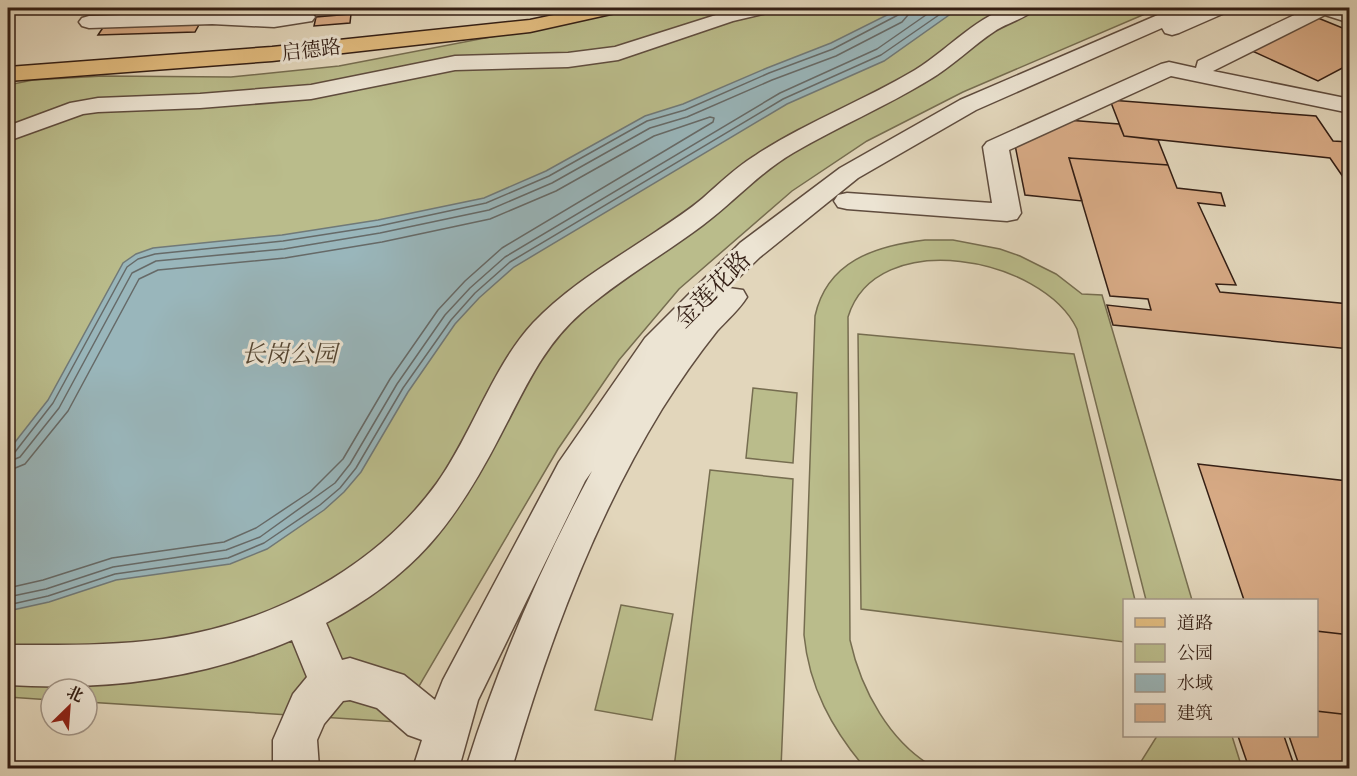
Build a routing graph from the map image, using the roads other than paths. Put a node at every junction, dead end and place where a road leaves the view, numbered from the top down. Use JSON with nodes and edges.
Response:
{"nodes":[{"id":1,"x":438,"y":8,"type":"edge"},
{"id":2,"x":452,"y":8,"type":"edge"},
{"id":3,"x":573,"y":8,"type":"edge"},
{"id":4,"x":613,"y":8,"type":"edge"},
{"id":5,"x":764,"y":8,"type":"edge"},
{"id":6,"x":1026,"y":8,"type":"edge"},
{"id":7,"x":1190,"y":8,"type":"edge"},
{"id":8,"x":1220,"y":8,"type":"edge"},
{"id":9,"x":1324,"y":8,"type":"edge"},
{"id":10,"x":307,"y":12,"type":"edge"},
{"id":11,"x":1350,"y":17,"type":"edge"},
{"id":12,"x":89,"y":22,"type":"dead end"},
{"id":13,"x":297,"y":42,"type":"junction"},
{"id":14,"x":1137,"y":52,"type":"junction"},
{"id":15,"x":8,"y":55,"type":"edge"},
{"id":16,"x":1206,"y":66,"type":"junction"},
{"id":17,"x":8,"y":74,"type":"edge"},
{"id":18,"x":1350,"y":96,"type":"edge"},
{"id":19,"x":1350,"y":106,"type":"edge"},
{"id":20,"x":8,"y":134,"type":"edge"},
{"id":21,"x":836,"y":208,"type":"junction"},
{"id":22,"x":906,"y":226,"type":"dead end"},
{"id":23,"x":303,"y":617,"type":"junction"},
{"id":24,"x":8,"y":665,"type":"edge"},
{"id":25,"x":331,"y":683,"type":"junction"},
{"id":26,"x":424,"y":720,"type":"dead end"},
{"id":27,"x":296,"y":768,"type":"edge"},
{"id":28,"x":436,"y":768,"type":"edge"},
{"id":29,"x":489,"y":768,"type":"edge"}],
"edges":[{"from":1,"to":2,"type":"street"},
{"from":3,"to":13,"type":"main road","name":"启德路"},
{"from":4,"to":17,"type":"main road","name":"启德路"},
{"from":5,"to":20,"type":"street"},
{"from":6,"to":23,"type":"street"},
{"from":7,"to":28,"type":"street","name":"金莲花路"},
{"from":8,"to":14,"type":"street","name":"金莲花路"},
{"from":9,"to":11,"type":"street"},
{"from":9,"to":16,"type":"street"},
{"from":10,"to":12,"type":"street"},
{"from":10,"to":13,"type":"street"},
{"from":13,"to":15,"type":"main road","name":"启德路"},
{"from":14,"to":16,"type":"street"},
{"from":14,"to":21,"type":"street","name":"金莲花路"},
{"from":16,"to":18,"type":"street"},
{"from":19,"to":21,"type":"street"},
{"from":21,"to":22,"type":"street"},
{"from":21,"to":29,"type":"street","name":"金莲花路"},
{"from":23,"to":24,"type":"street"},
{"from":23,"to":25,"type":"street"},
{"from":25,"to":26,"type":"street"},
{"from":25,"to":27,"type":"street"}]}
